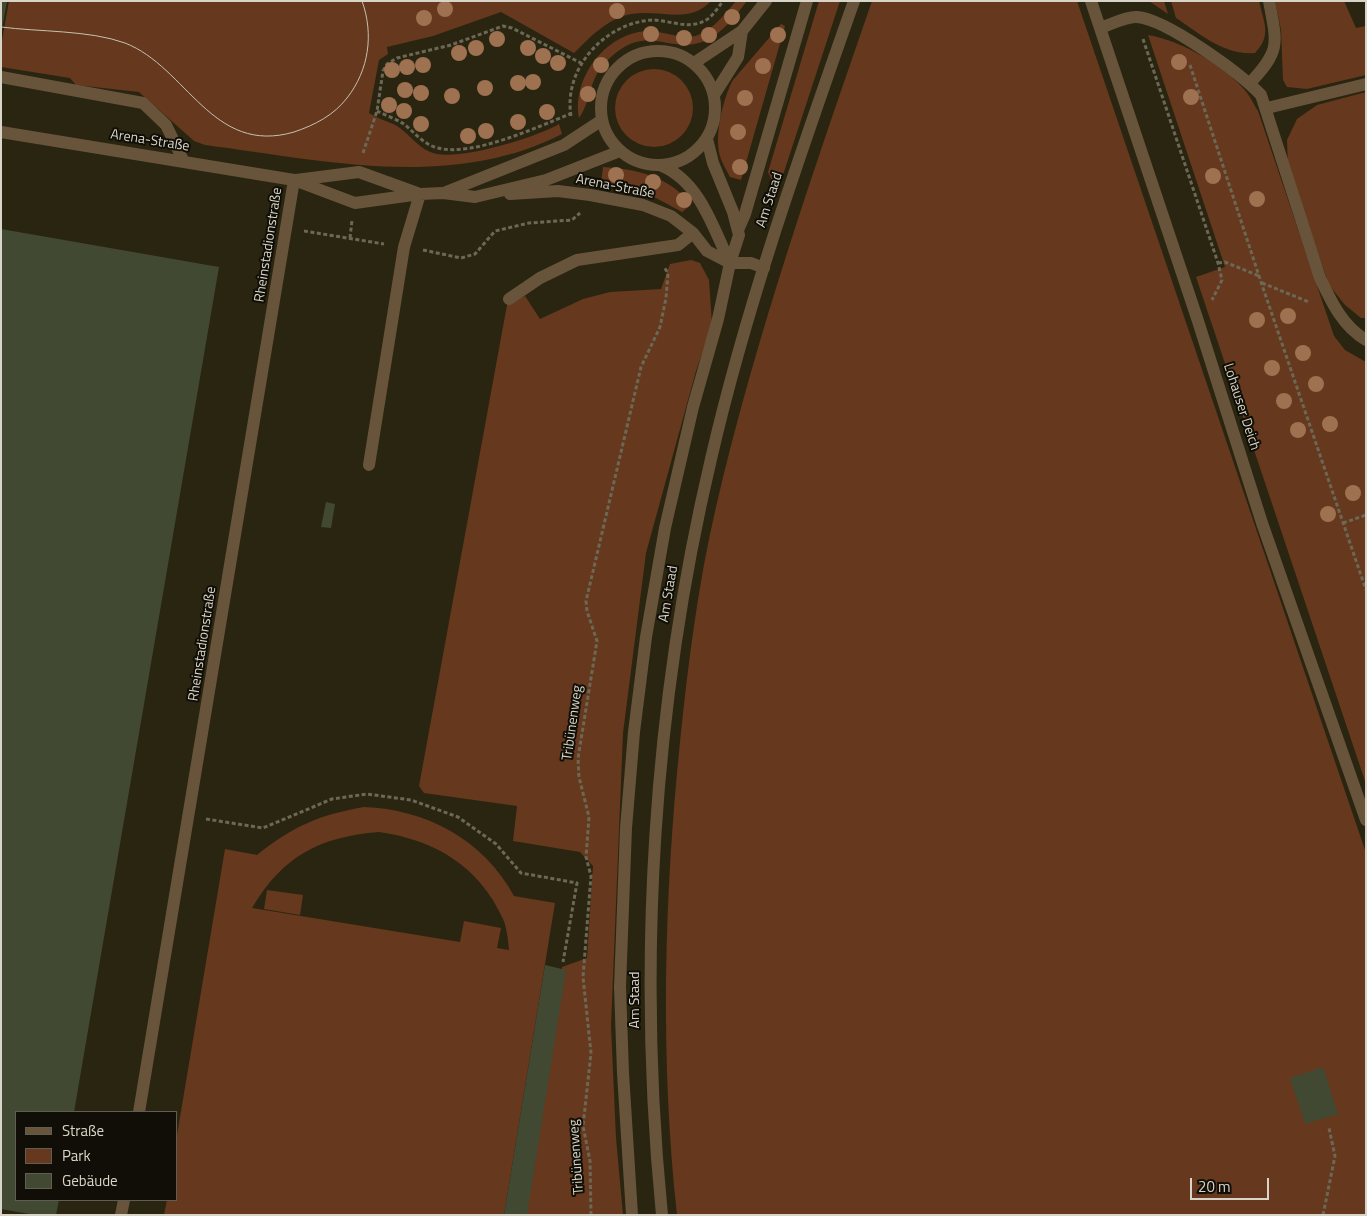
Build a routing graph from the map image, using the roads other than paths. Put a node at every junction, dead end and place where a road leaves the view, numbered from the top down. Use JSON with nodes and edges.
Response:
{"nodes":[{"id":1,"x":766,"y":1,"type":"edge"},
{"id":2,"x":807,"y":1,"type":"edge"},
{"id":3,"x":854,"y":1,"type":"edge"},
{"id":4,"x":1091,"y":1,"type":"edge"},
{"id":5,"x":1269,"y":1,"type":"edge"},
{"id":6,"x":1100,"y":28,"type":"junction"},
{"id":7,"x":742,"y":31,"type":"junction"},
{"id":8,"x":694,"y":64,"type":"junction"},
{"id":9,"x":1,"y":77,"type":"edge"},
{"id":10,"x":1250,"y":83,"type":"junction"},
{"id":11,"x":1366,"y":84,"type":"edge"},
{"id":12,"x":714,"y":95,"type":"junction"},
{"id":13,"x":1267,"y":108,"type":"junction"},
{"id":14,"x":602,"y":120,"type":"junction"},
{"id":15,"x":1,"y":132,"type":"edge"},
{"id":16,"x":707,"y":139,"type":"junction"},
{"id":17,"x":620,"y":151,"type":"junction"},
{"id":18,"x":184,"y":162,"type":"junction"},
{"id":19,"x":662,"y":166,"type":"junction"},
{"id":20,"x":294,"y":180,"type":"junction"},
{"id":21,"x":443,"y":193,"type":"junction"},
{"id":22,"x":420,"y":194,"type":"junction"},
{"id":23,"x":475,"y":197,"type":"junction"},
{"id":24,"x":738,"y":230,"type":"junction"},
{"id":25,"x":693,"y":233,"type":"junction"},
{"id":26,"x":730,"y":263,"type":"junction"},
{"id":27,"x":764,"y":268,"type":"junction"},
{"id":28,"x":509,"y":299,"type":"dead end"},
{"id":29,"x":1366,"y":340,"type":"edge"},
{"id":30,"x":369,"y":465,"type":"dead end"},
{"id":31,"x":1366,"y":820,"type":"edge"},
{"id":32,"x":139,"y":1111,"type":"edge"},
{"id":33,"x":124,"y":1201,"type":"edge"},
{"id":34,"x":122,"y":1215,"type":"edge"},
{"id":35,"x":632,"y":1215,"type":"edge"},
{"id":36,"x":662,"y":1215,"type":"edge"}],
"edges":[{"from":1,"to":7,"type":"street"},
{"from":2,"to":24,"type":"street"},
{"from":3,"to":27,"type":"street","name":"Am Staad"},
{"from":4,"to":6,"type":"street","name":"Lohauser Deich"},
{"from":5,"to":10,"type":"street"},
{"from":6,"to":10,"type":"street"},
{"from":6,"to":31,"type":"street","name":"Lohauser Deich"},
{"from":7,"to":8,"type":"street"},
{"from":7,"to":12,"type":"street"},
{"from":8,"to":12,"type":"street"},
{"from":8,"to":14,"type":"street"},
{"from":9,"to":18,"type":"street"},
{"from":10,"to":13,"type":"street"},
{"from":11,"to":13,"type":"street"},
{"from":12,"to":16,"type":"street"},
{"from":13,"to":29,"type":"street"},
{"from":14,"to":17,"type":"street"},
{"from":14,"to":21,"type":"street","name":"Arena-Straße"},
{"from":15,"to":18,"type":"street","name":"Arena-Straße"},
{"from":16,"to":19,"type":"street"},
{"from":16,"to":24,"type":"street","name":"Am Staad"},
{"from":17,"to":19,"type":"street"},
{"from":17,"to":23,"type":"street","name":"Arena-Straße"},
{"from":18,"to":20,"type":"street","name":"Arena-Straße"},
{"from":19,"to":26,"type":"street"},
{"from":20,"to":22,"type":"street","name":"Arena-Straße"},
{"from":20,"to":22,"type":"street","name":"Arena-Straße"},
{"from":20,"to":32,"type":"street","name":"Rheinstadionstraße"},
{"from":21,"to":22,"type":"street","name":"Arena-Straße"},
{"from":21,"to":23,"type":"street","name":"Arena-Straße"},
{"from":22,"to":30,"type":"street"},
{"from":23,"to":25,"type":"street","name":"Arena-Straße"},
{"from":24,"to":26,"type":"street","name":"Am Staad"},
{"from":25,"to":26,"type":"street","name":"Arena-Straße"},
{"from":25,"to":28,"type":"street"},
{"from":26,"to":27,"type":"street"},
{"from":26,"to":35,"type":"street","name":"Am Staad"},
{"from":27,"to":36,"type":"street","name":"Am Staad"},
{"from":33,"to":34,"type":"street"}]}
